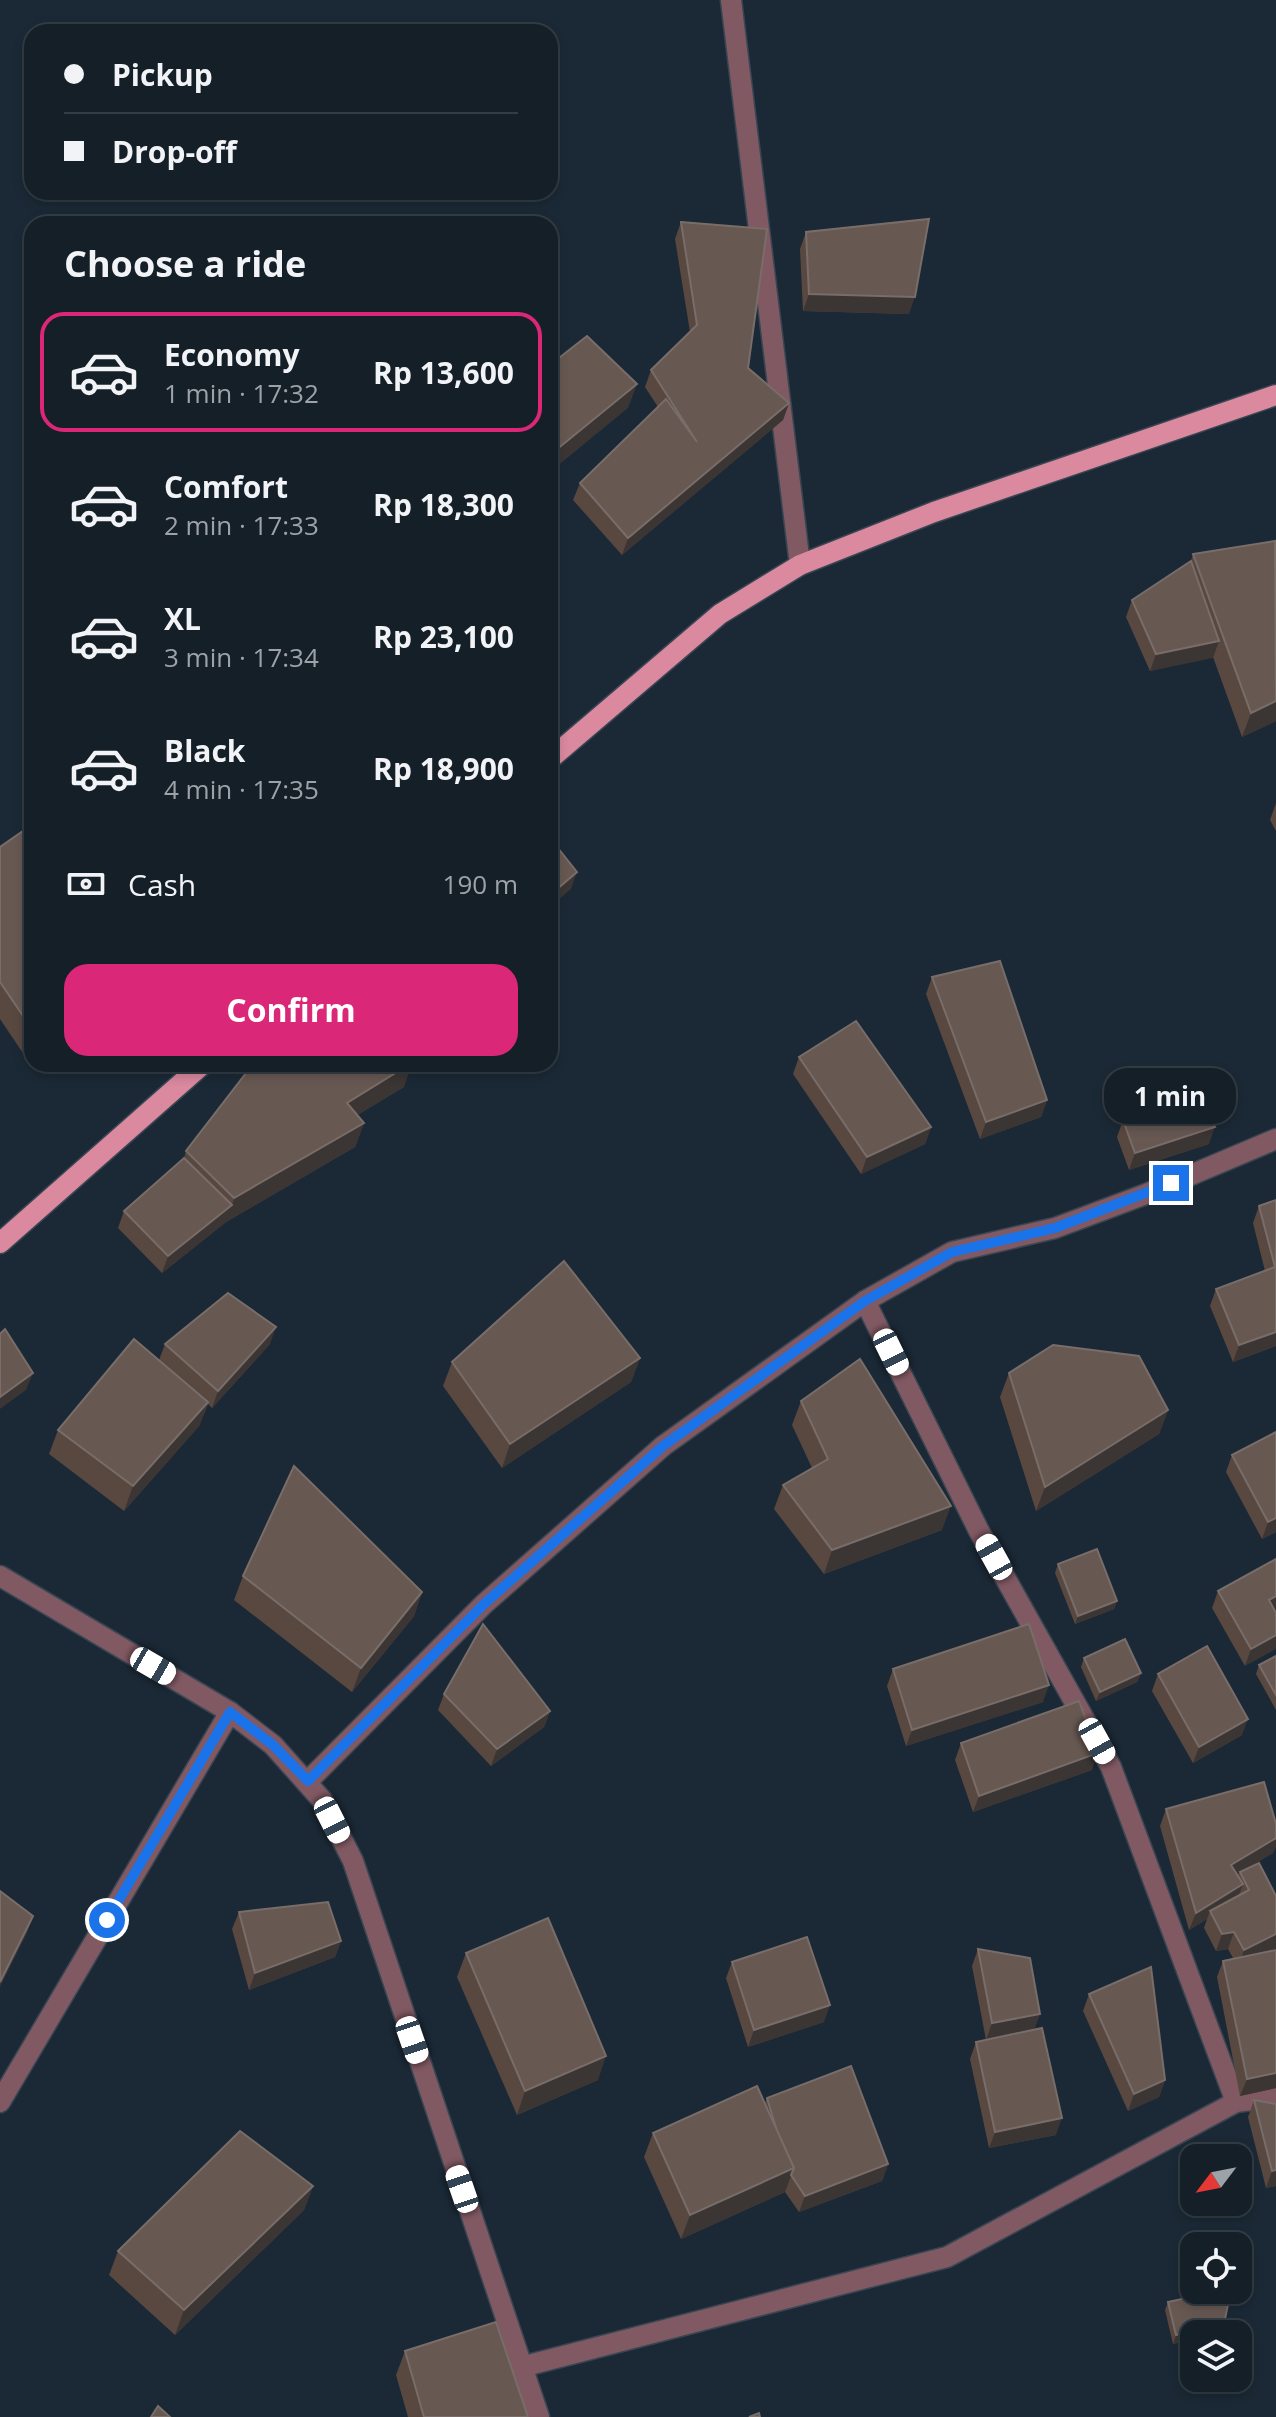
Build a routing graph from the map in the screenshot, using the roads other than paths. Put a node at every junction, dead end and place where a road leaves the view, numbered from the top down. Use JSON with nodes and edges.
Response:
{"nodes":[{"id":1,"x":731,"y":0,"type":"edge"},
{"id":2,"x":1276,"y":395,"type":"edge"},
{"id":3,"x":800,"y":565,"type":"junction"},
{"id":4,"x":558,"y":752,"type":"edge"},
{"id":5,"x":194,"y":1072,"type":"edge"},
{"id":6,"x":1276,"y":1139,"type":"edge"},
{"id":7,"x":0,"y":1243,"type":"edge"},
{"id":8,"x":865,"y":1301,"type":"junction"},
{"id":9,"x":0,"y":1576,"type":"edge"},
{"id":10,"x":230,"y":1712,"type":"junction"},
{"id":11,"x":308,"y":1781,"type":"junction"},
{"id":12,"x":1276,"y":2097,"type":"edge"},
{"id":13,"x":0,"y":2102,"type":"edge"},
{"id":14,"x":1236,"y":2102,"type":"junction"},
{"id":15,"x":521,"y":2367,"type":"junction"},
{"id":16,"x":539,"y":2417,"type":"edge"}],
"edges":[{"from":1,"to":3,"type":"street"},
{"from":2,"to":3,"type":"main road"},
{"from":3,"to":4,"type":"main road"},
{"from":5,"to":7,"type":"main road"},
{"from":6,"to":8,"type":"street"},
{"from":8,"to":11,"type":"street"},
{"from":8,"to":14,"type":"street"},
{"from":9,"to":10,"type":"street"},
{"from":10,"to":11,"type":"street"},
{"from":10,"to":13,"type":"street"},
{"from":11,"to":15,"type":"street"},
{"from":12,"to":14,"type":"street"},
{"from":14,"to":15,"type":"street"},
{"from":15,"to":16,"type":"street"}]}
